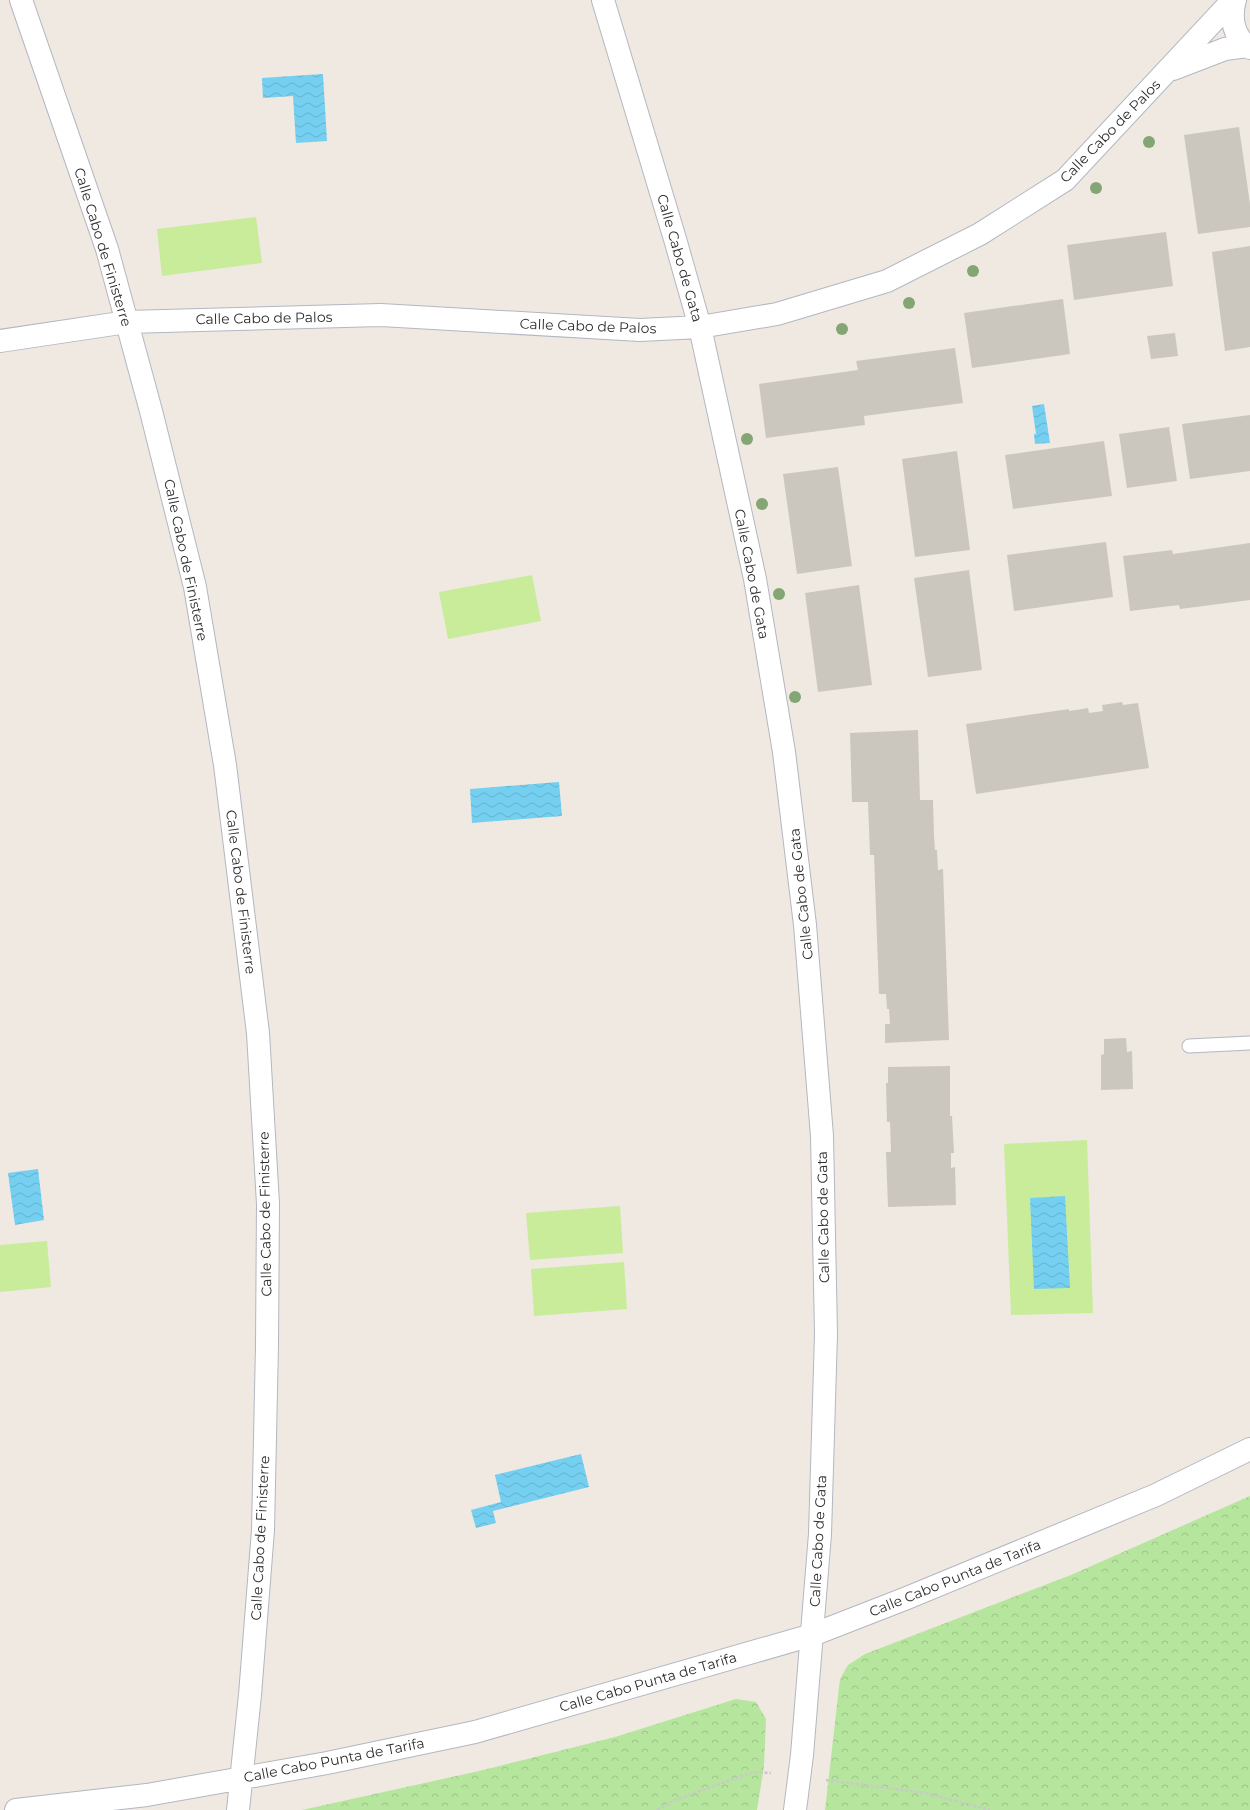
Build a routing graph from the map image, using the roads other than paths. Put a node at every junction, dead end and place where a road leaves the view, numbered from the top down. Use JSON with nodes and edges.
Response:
{"nodes":[{"id":1,"x":21,"y":0,"type":"edge"},
{"id":2,"x":603,"y":0,"type":"edge"},
{"id":3,"x":1234,"y":0,"type":"edge"},
{"id":4,"x":1248,"y":47,"type":"edge"},
{"id":5,"x":1170,"y":70,"type":"junction"},
{"id":6,"x":127,"y":322,"type":"junction"},
{"id":7,"x":700,"y":327,"type":"junction"},
{"id":8,"x":0,"y":341,"type":"edge"},
{"id":9,"x":1250,"y":1043,"type":"edge"},
{"id":10,"x":1189,"y":1046,"type":"dead end"},
{"id":11,"x":1250,"y":1449,"type":"edge"},
{"id":12,"x":812,"y":1634,"type":"junction"},
{"id":13,"x":240,"y":1778,"type":"junction"},
{"id":14,"x":16,"y":1810,"type":"edge"},
{"id":15,"x":238,"y":1810,"type":"edge"},
{"id":16,"x":795,"y":1810,"type":"edge"}],
"edges":[{"from":1,"to":6,"type":"street","name":"Calle Cabo de Finisterre"},
{"from":2,"to":7,"type":"street","name":"Calle Cabo de Gata"},
{"from":3,"to":4,"type":"street"},
{"from":3,"to":5,"type":"street","name":"Calle Cabo de Palos"},
{"from":4,"to":5,"type":"street","name":"Calle Cabo de Palos"},
{"from":5,"to":7,"type":"street","name":"Calle Cabo de Palos"},
{"from":6,"to":7,"type":"street","name":"Calle Cabo de Palos"},
{"from":6,"to":8,"type":"street","name":"Calle Cabo de Palos"},
{"from":6,"to":13,"type":"street","name":"Calle Cabo de Finisterre"},
{"from":7,"to":12,"type":"street","name":"Calle Cabo de Gata"},
{"from":9,"to":10,"type":"lane"},
{"from":11,"to":12,"type":"street","name":"Calle Cabo Punta de Tarifa"},
{"from":12,"to":13,"type":"street","name":"Calle Cabo Punta de Tarifa"},
{"from":12,"to":16,"type":"street","name":"Calle Cabo de Gata"},
{"from":13,"to":14,"type":"street","name":"Calle Cabo Punta de Tarifa"},
{"from":13,"to":15,"type":"street","name":"Calle Cabo de Finisterre"}]}
